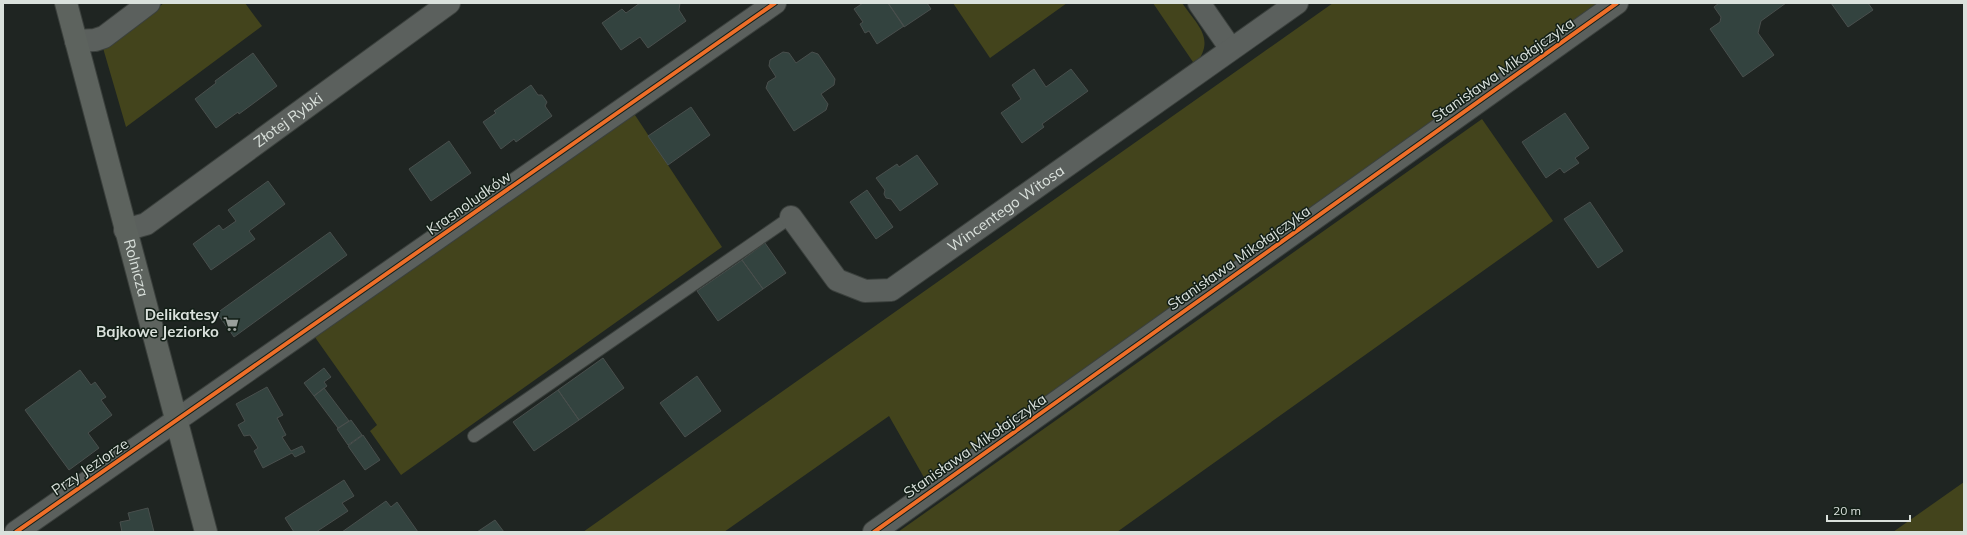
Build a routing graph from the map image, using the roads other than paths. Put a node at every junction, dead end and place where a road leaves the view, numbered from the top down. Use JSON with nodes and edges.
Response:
{"nodes":[{"id":1,"x":66,"y":3,"type":"edge"},
{"id":2,"x":149,"y":3,"type":"edge"},
{"id":3,"x":449,"y":3,"type":"edge"},
{"id":4,"x":775,"y":3,"type":"edge"},
{"id":5,"x":1199,"y":3,"type":"edge"},
{"id":6,"x":1297,"y":3,"type":"edge"},
{"id":7,"x":1617,"y":3,"type":"edge"},
{"id":8,"x":76,"y":41,"type":"junction"},
{"id":9,"x":1231,"y":49,"type":"junction"},
{"id":10,"x":791,"y":217,"type":"joint"},
{"id":11,"x":125,"y":230,"type":"junction"},
{"id":12,"x":177,"y":422,"type":"junction"},
{"id":13,"x":474,"y":436,"type":"dead end"},
{"id":14,"x":16,"y":532,"type":"edge"},
{"id":15,"x":206,"y":532,"type":"edge"},
{"id":16,"x":874,"y":532,"type":"edge"}],
"edges":[{"from":1,"to":8,"type":"street","name":"Rolnicza"},
{"from":2,"to":8,"type":"street"},
{"from":3,"to":11,"type":"street","name":"Złotej Rybki"},
{"from":4,"to":12,"type":"street","name":"Krasnoludków"},
{"from":5,"to":9,"type":"street"},
{"from":6,"to":9,"type":"street","name":"Wincentego Witosa"},
{"from":7,"to":16,"type":"street","name":"Stanisława Mikołajczyka"},
{"from":8,"to":11,"type":"street","name":"Rolnicza"},
{"from":9,"to":10,"type":"street","name":"Wincentego Witosa"},
{"from":10,"to":13,"type":"lane"},
{"from":11,"to":12,"type":"street","name":"Rolnicza"},
{"from":12,"to":14,"type":"street","name":"Przy Jeziorze"},
{"from":12,"to":15,"type":"street","name":"Rolnicza"}]}
